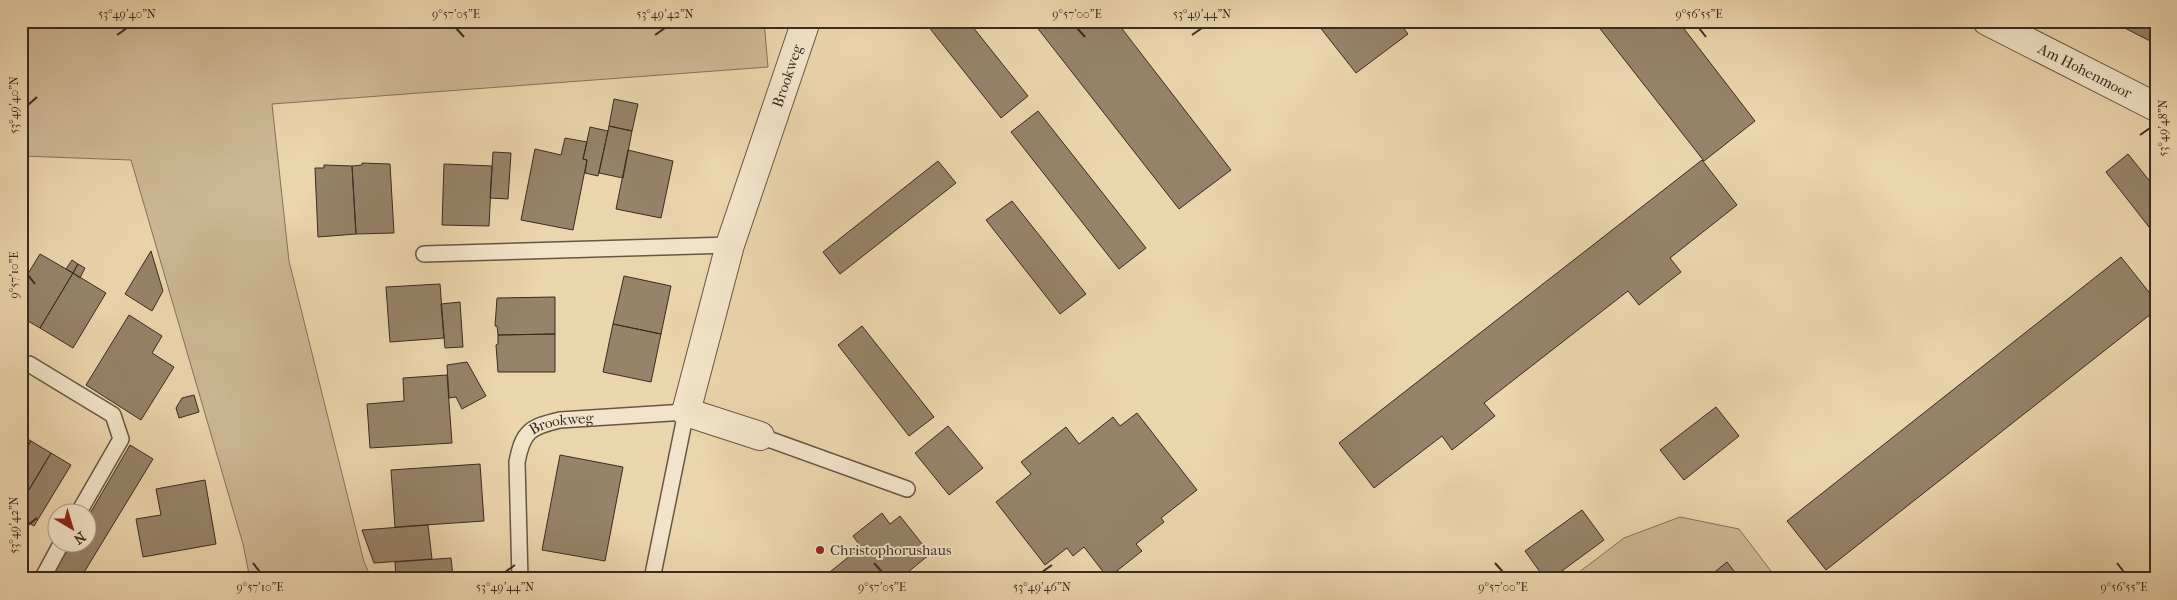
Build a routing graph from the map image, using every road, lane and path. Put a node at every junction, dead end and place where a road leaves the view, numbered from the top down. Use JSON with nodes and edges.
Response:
{"nodes":[{"id":1,"x":806,"y":21,"type":"edge"},
{"id":2,"x":1987,"y":21,"type":"edge"},
{"id":3,"x":2156,"y":107,"type":"edge"},
{"id":4,"x":730,"y":245,"type":"junction"},
{"id":5,"x":424,"y":254,"type":"dead end"},
{"id":6,"x":29,"y":364,"type":"dead end"},
{"id":7,"x":686,"y":412,"type":"junction"},
{"id":8,"x":760,"y":436,"type":"joint"},
{"id":9,"x":908,"y":489,"type":"dead end"},
{"id":10,"x":85,"y":502,"type":"edge"},
{"id":11,"x":57,"y":552,"type":"edge"},
{"id":12,"x":42,"y":579,"type":"edge"},
{"id":13,"x":520,"y":579,"type":"edge"},
{"id":14,"x":652,"y":579,"type":"edge"}],
"edges":[{"from":1,"to":4,"type":"street","name":"Brookweg"},
{"from":2,"to":3,"type":"street","name":"Am Hohenmoor"},
{"from":4,"to":5,"type":"lane"},
{"from":4,"to":7,"type":"street","name":"Brookweg"},
{"from":6,"to":10,"type":"lane"},
{"from":7,"to":8,"type":"street","name":"Brookweg"},
{"from":7,"to":13,"type":"lane","name":"Brookweg"},
{"from":7,"to":14,"type":"lane","name":"Brookweg"},
{"from":8,"to":9,"type":"lane","name":"Brookweg"},
{"from":11,"to":12,"type":"lane"}]}
